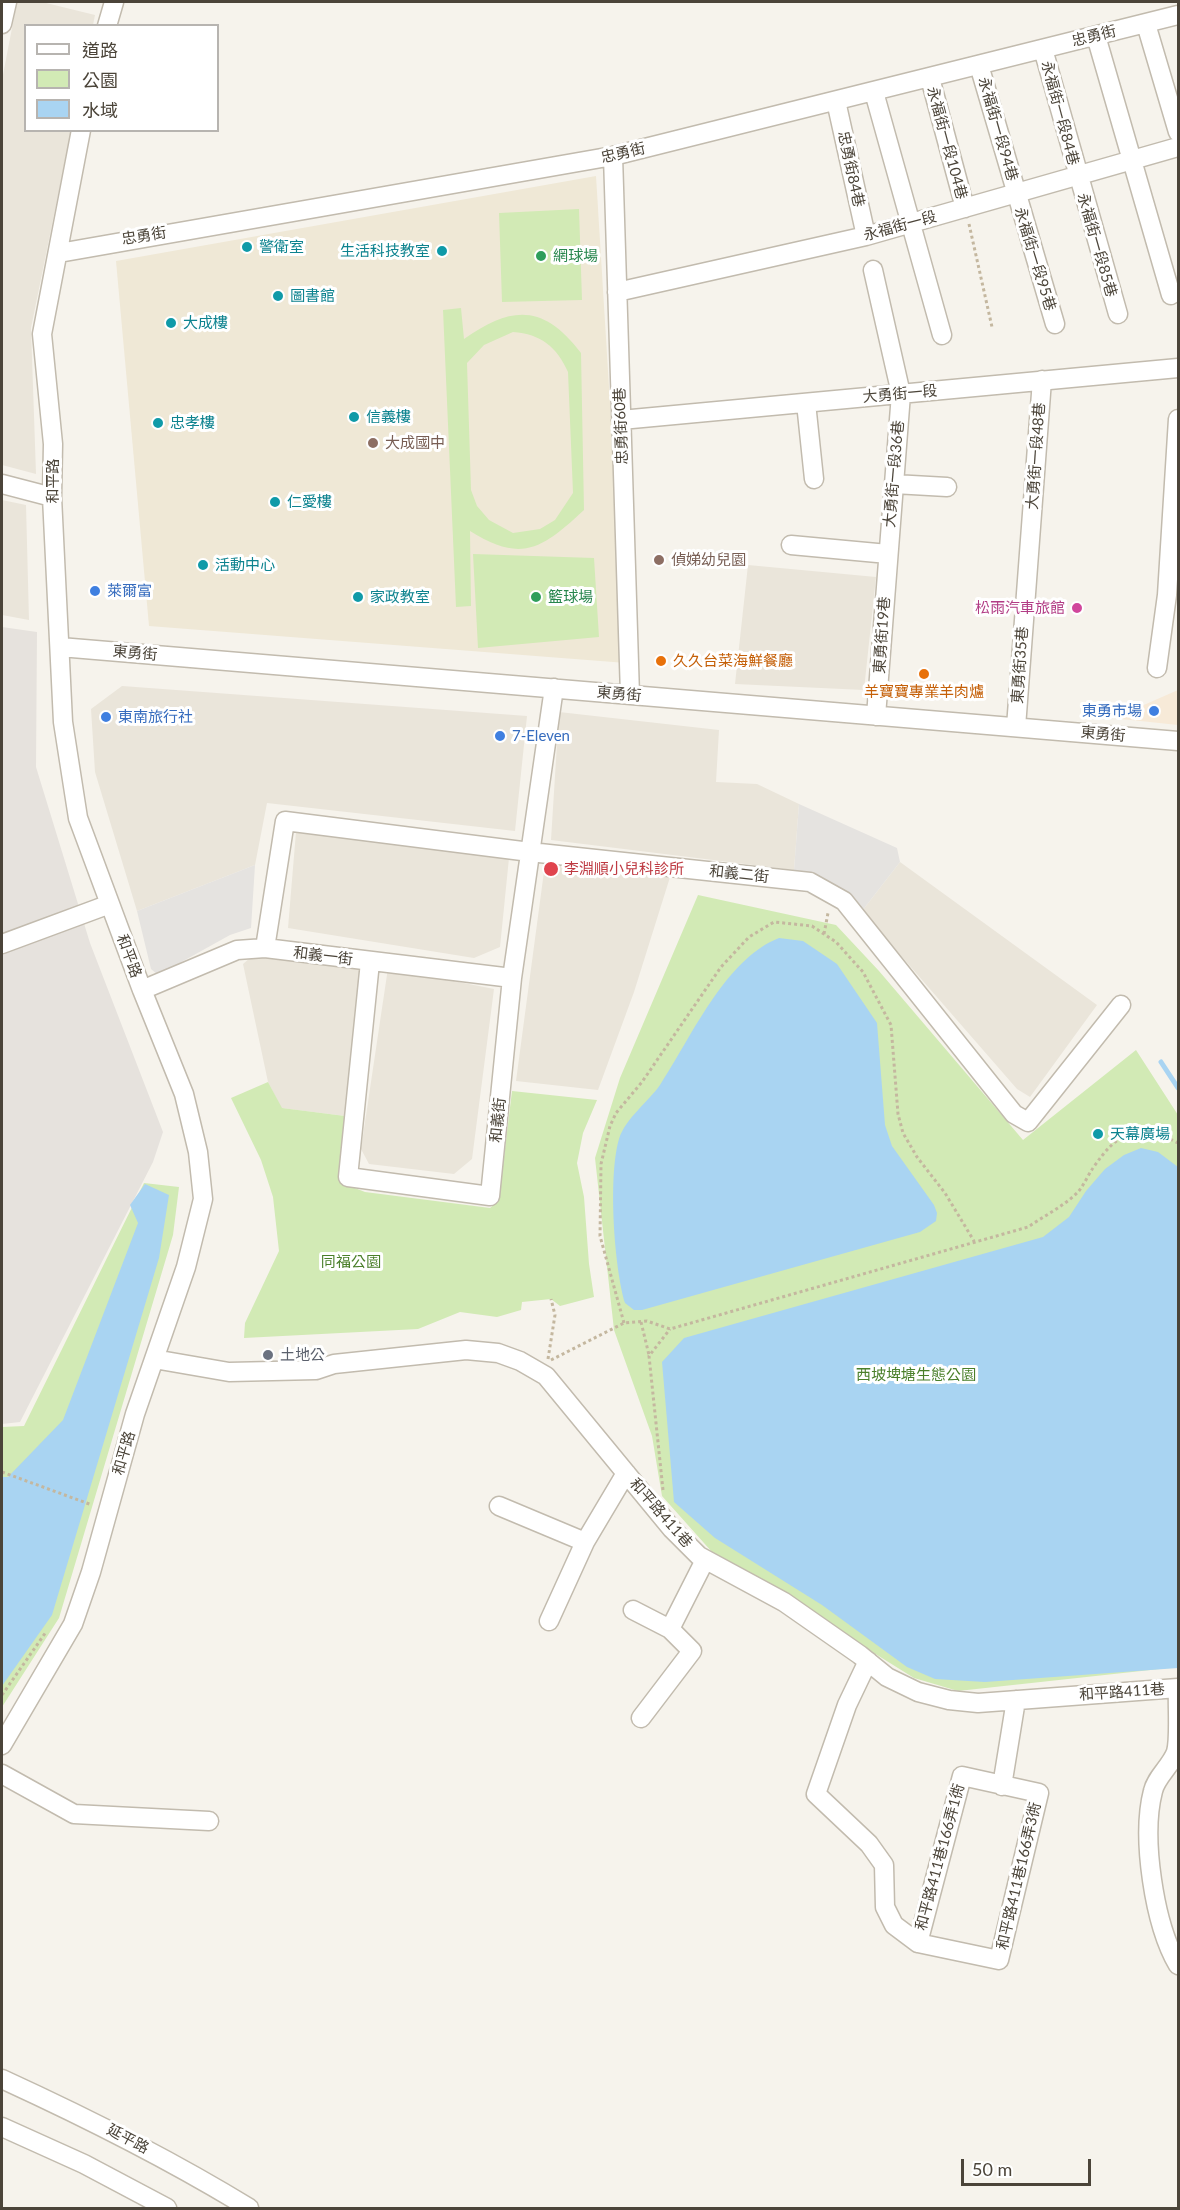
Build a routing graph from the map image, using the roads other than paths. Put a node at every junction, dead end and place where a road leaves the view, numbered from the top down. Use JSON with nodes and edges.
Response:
{"nodes":[{"id":1,"x":7,"y":2,"type":"edge"},
{"id":2,"x":114,"y":2,"type":"edge"},
{"id":3,"x":1179,"y":15,"type":"edge"},
{"id":4,"x":2,"y":24,"type":"edge"},
{"id":5,"x":108,"y":24,"type":"edge"},
{"id":6,"x":1146,"y":24,"type":"junction"},
{"id":7,"x":1096,"y":36,"type":"junction"},
{"id":8,"x":1043,"y":49,"type":"junction"},
{"id":9,"x":979,"y":65,"type":"junction"},
{"id":10,"x":930,"y":78,"type":"junction"},
{"id":11,"x":874,"y":92,"type":"junction"},
{"id":12,"x":836,"y":101,"type":"junction"},
{"id":13,"x":81,"y":132,"type":"edge"},
{"id":14,"x":1179,"y":132,"type":"edge"},
{"id":15,"x":1179,"y":147,"type":"edge"},
{"id":16,"x":613,"y":156,"type":"junction"},
{"id":17,"x":1132,"y":161,"type":"junction"},
{"id":18,"x":1077,"y":176,"type":"junction"},
{"id":19,"x":1016,"y":193,"type":"junction"},
{"id":20,"x":965,"y":208,"type":"junction"},
{"id":21,"x":911,"y":223,"type":"junction"},
{"id":22,"x":866,"y":236,"type":"junction"},
{"id":23,"x":59,"y":253,"type":"junction"},
{"id":24,"x":873,"y":270,"type":"dead end"},
{"id":25,"x":617,"y":292,"type":"junction"},
{"id":26,"x":1171,"y":295,"type":"dead end"},
{"id":27,"x":1118,"y":314,"type":"dead end"},
{"id":28,"x":1055,"y":324,"type":"dead end"},
{"id":29,"x":942,"y":335,"type":"dead end"},
{"id":30,"x":1179,"y":368,"type":"edge"},
{"id":31,"x":1042,"y":381,"type":"junction"},
{"id":32,"x":901,"y":394,"type":"junction"},
{"id":33,"x":806,"y":403,"type":"junction"},
{"id":34,"x":1179,"y":419,"type":"edge"},
{"id":35,"x":621,"y":420,"type":"junction"},
{"id":36,"x":814,"y":479,"type":"dead end"},
{"id":37,"x":2,"y":484,"type":"edge"},
{"id":38,"x":894,"y":484,"type":"junction"},
{"id":39,"x":947,"y":487,"type":"dead end"},
{"id":40,"x":52,"y":497,"type":"junction"},
{"id":41,"x":1030,"y":531,"type":"joint"},
{"id":42,"x":791,"y":545,"type":"dead end"},
{"id":43,"x":888,"y":554,"type":"junction"},
{"id":44,"x":60,"y":647,"type":"junction"},
{"id":45,"x":1157,"y":668,"type":"dead end"},
{"id":46,"x":554,"y":688,"type":"junction"},
{"id":47,"x":630,"y":695,"type":"junction"},
{"id":48,"x":876,"y":716,"type":"junction"},
{"id":49,"x":1016,"y":727,"type":"junction"},
{"id":50,"x":1179,"y":741,"type":"edge"},
{"id":51,"x":530,"y":852,"type":"junction"},
{"id":52,"x":110,"y":904,"type":"junction"},
{"id":53,"x":2,"y":944,"type":"edge"},
{"id":54,"x":265,"y":948,"type":"junction"},
{"id":55,"x":370,"y":962,"type":"junction"},
{"id":56,"x":512,"y":978,"type":"junction"},
{"id":57,"x":142,"y":990,"type":"junction"},
{"id":58,"x":1121,"y":1005,"type":"dead end"},
{"id":59,"x":154,"y":1359,"type":"junction"},
{"id":60,"x":626,"y":1473,"type":"junction"},
{"id":61,"x":499,"y":1506,"type":"dead end"},
{"id":62,"x":585,"y":1542,"type":"junction"},
{"id":63,"x":705,"y":1560,"type":"junction"},
{"id":64,"x":633,"y":1610,"type":"dead end"},
{"id":65,"x":549,"y":1621,"type":"dead end"},
{"id":66,"x":670,"y":1629,"type":"junction"},
{"id":67,"x":868,"y":1661,"type":"junction"},
{"id":68,"x":1178,"y":1688,"type":"edge"},
{"id":69,"x":1017,"y":1700,"type":"junction"},
{"id":70,"x":641,"y":1718,"type":"dead end"},
{"id":71,"x":2,"y":1745,"type":"edge"},
{"id":72,"x":2,"y":1774,"type":"edge"},
{"id":73,"x":1002,"y":1786,"type":"junction"},
{"id":74,"x":209,"y":1821,"type":"dead end"},
{"id":75,"x":918,"y":1943,"type":"junction"},
{"id":76,"x":1179,"y":1965,"type":"edge"},
{"id":77,"x":2,"y":2079,"type":"edge"},
{"id":78,"x":2,"y":2127,"type":"edge"},
{"id":79,"x":167,"y":2208,"type":"edge"},
{"id":80,"x":249,"y":2208,"type":"edge"}],
"edges":[{"from":1,"to":4,"type":"street"},
{"from":2,"to":5,"type":"street"},
{"from":3,"to":6,"type":"street","name":"忠勇街"},
{"from":6,"to":7,"type":"street","name":"忠勇街"},
{"from":6,"to":14,"type":"street"},
{"from":7,"to":8,"type":"street","name":"忠勇街"},
{"from":7,"to":17,"type":"street"},
{"from":8,"to":9,"type":"street","name":"忠勇街"},
{"from":8,"to":18,"type":"street","name":"永福街一段84巷"},
{"from":9,"to":10,"type":"street","name":"忠勇街"},
{"from":9,"to":19,"type":"street","name":"永福街一段94巷"},
{"from":10,"to":11,"type":"street","name":"忠勇街"},
{"from":10,"to":20,"type":"street","name":"永福街一段104巷"},
{"from":11,"to":12,"type":"street","name":"忠勇街"},
{"from":11,"to":21,"type":"street"},
{"from":12,"to":16,"type":"street","name":"忠勇街"},
{"from":12,"to":22,"type":"street","name":"忠勇街84巷"},
{"from":13,"to":23,"type":"street","name":"和平路"},
{"from":15,"to":17,"type":"street","name":"永福街一段"},
{"from":16,"to":23,"type":"street","name":"忠勇街"},
{"from":16,"to":25,"type":"street","name":"忠勇街60巷"},
{"from":17,"to":18,"type":"street","name":"永福街一段"},
{"from":17,"to":26,"type":"street"},
{"from":18,"to":19,"type":"street","name":"永福街一段"},
{"from":18,"to":27,"type":"street","name":"永福街一段85巷"},
{"from":19,"to":20,"type":"street","name":"永福街一段"},
{"from":19,"to":28,"type":"street","name":"永福街一段95巷"},
{"from":20,"to":21,"type":"street","name":"永福街一段"},
{"from":21,"to":22,"type":"street","name":"永福街一段"},
{"from":21,"to":29,"type":"street"},
{"from":22,"to":25,"type":"street","name":"永福街一段"},
{"from":23,"to":40,"type":"street","name":"和平路"},
{"from":24,"to":32,"type":"street","name":"大勇街一段36巷"},
{"from":25,"to":35,"type":"street","name":"忠勇街60巷"},
{"from":30,"to":31,"type":"street","name":"大勇街一段"},
{"from":31,"to":32,"type":"street","name":"大勇街一段"},
{"from":31,"to":41,"type":"street","name":"大勇街一段48巷"},
{"from":32,"to":33,"type":"street","name":"大勇街一段"},
{"from":32,"to":38,"type":"street","name":"大勇街一段36巷"},
{"from":33,"to":35,"type":"street","name":"大勇街一段"},
{"from":33,"to":36,"type":"street"},
{"from":34,"to":45,"type":"street"},
{"from":35,"to":47,"type":"street","name":"忠勇街60巷"},
{"from":37,"to":40,"type":"street"},
{"from":38,"to":39,"type":"street"},
{"from":38,"to":43,"type":"street","name":"大勇街一段36巷"},
{"from":40,"to":44,"type":"street","name":"和平路"},
{"from":41,"to":49,"type":"street","name":"東勇街35巷"},
{"from":42,"to":43,"type":"street"},
{"from":43,"to":48,"type":"street","name":"東勇街19巷"},
{"from":44,"to":46,"type":"street","name":"東勇街"},
{"from":44,"to":52,"type":"street","name":"和平路"},
{"from":46,"to":47,"type":"street","name":"東勇街"},
{"from":46,"to":51,"type":"street","name":"和義街"},
{"from":47,"to":48,"type":"street","name":"東勇街"},
{"from":48,"to":49,"type":"street","name":"東勇街"},
{"from":49,"to":50,"type":"street","name":"東勇街"},
{"from":51,"to":54,"type":"street","name":"和義二街"},
{"from":51,"to":56,"type":"street","name":"和義街"},
{"from":51,"to":58,"type":"street","name":"和義二街"},
{"from":52,"to":53,"type":"street"},
{"from":52,"to":57,"type":"street","name":"和平路"},
{"from":54,"to":55,"type":"street","name":"和義一街"},
{"from":54,"to":57,"type":"street","name":"和義一街"},
{"from":55,"to":56,"type":"street","name":"和義一街"},
{"from":55,"to":56,"type":"street","name":"和義街"},
{"from":57,"to":59,"type":"street","name":"和平路"},
{"from":59,"to":60,"type":"street","name":"和平路411巷"},
{"from":59,"to":71,"type":"street","name":"和平路"},
{"from":60,"to":62,"type":"street"},
{"from":60,"to":63,"type":"street","name":"和平路411巷"},
{"from":61,"to":62,"type":"street"},
{"from":62,"to":65,"type":"street"},
{"from":63,"to":66,"type":"street"},
{"from":63,"to":67,"type":"street","name":"和平路411巷"},
{"from":64,"to":66,"type":"street"},
{"from":66,"to":70,"type":"street"},
{"from":67,"to":69,"type":"street","name":"和平路411巷"},
{"from":67,"to":75,"type":"street"},
{"from":68,"to":69,"type":"street","name":"和平路411巷"},
{"from":68,"to":76,"type":"street"},
{"from":69,"to":73,"type":"street"},
{"from":72,"to":74,"type":"street"},
{"from":73,"to":75,"type":"street","name":"和平路411巷166弄1衖"},
{"from":73,"to":75,"type":"street","name":"和平路411巷166弄3衖"},
{"from":77,"to":80,"type":"street","name":"延平路"},
{"from":78,"to":79,"type":"street"}]}
